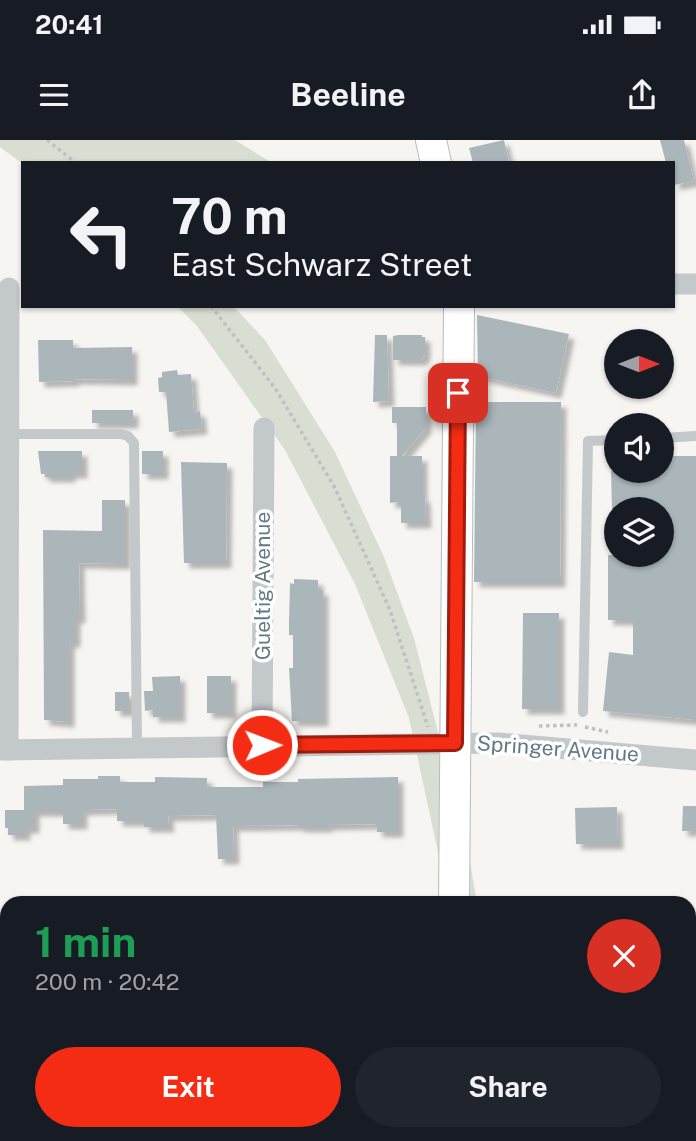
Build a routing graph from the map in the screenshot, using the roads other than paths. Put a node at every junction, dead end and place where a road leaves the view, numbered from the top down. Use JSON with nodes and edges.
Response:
{"nodes":[{"id":1,"x":431,"y":140,"type":"edge"},
{"id":2,"x":436,"y":161,"type":"edge"},
{"id":3,"x":675,"y":284,"type":"edge"},
{"id":4,"x":696,"y":284,"type":"edge"},
{"id":5,"x":10,"y":288,"type":"edge"},
{"id":6,"x":458,"y":308,"type":"edge"},
{"id":7,"x":264,"y":428,"type":"dead end"},
{"id":8,"x":8,"y":434,"type":"junction"},
{"id":9,"x":696,"y":436,"type":"edge"},
{"id":10,"x":674,"y":437,"type":"edge"},
{"id":11,"x":604,"y":440,"type":"edge"},
{"id":12,"x":583,"y":712,"type":"dead end"},
{"id":13,"x":455,"y":743,"type":"junction"},
{"id":14,"x":262,"y":745,"type":"junction"},
{"id":15,"x":137,"y":747,"type":"junction"},
{"id":16,"x":4,"y":750,"type":"edge"},
{"id":17,"x":696,"y":760,"type":"edge"},
{"id":18,"x":454,"y":896,"type":"edge"}],
"edges":[{"from":1,"to":2,"type":"street"},
{"from":3,"to":4,"type":"street"},
{"from":5,"to":8,"type":"street"},
{"from":6,"to":13,"type":"street"},
{"from":7,"to":14,"type":"street","name":"Gueltig Avenue"},
{"from":8,"to":15,"type":"lane"},
{"from":8,"to":16,"type":"street"},
{"from":9,"to":10,"type":"lane"},
{"from":11,"to":12,"type":"lane"},
{"from":13,"to":14,"type":"street","name":"Springer Avenue"},
{"from":13,"to":17,"type":"street","name":"Springer Avenue"},
{"from":13,"to":18,"type":"street"},
{"from":14,"to":15,"type":"street","name":"Springer Avenue"},
{"from":15,"to":16,"type":"street","name":"Springer Avenue"}]}
